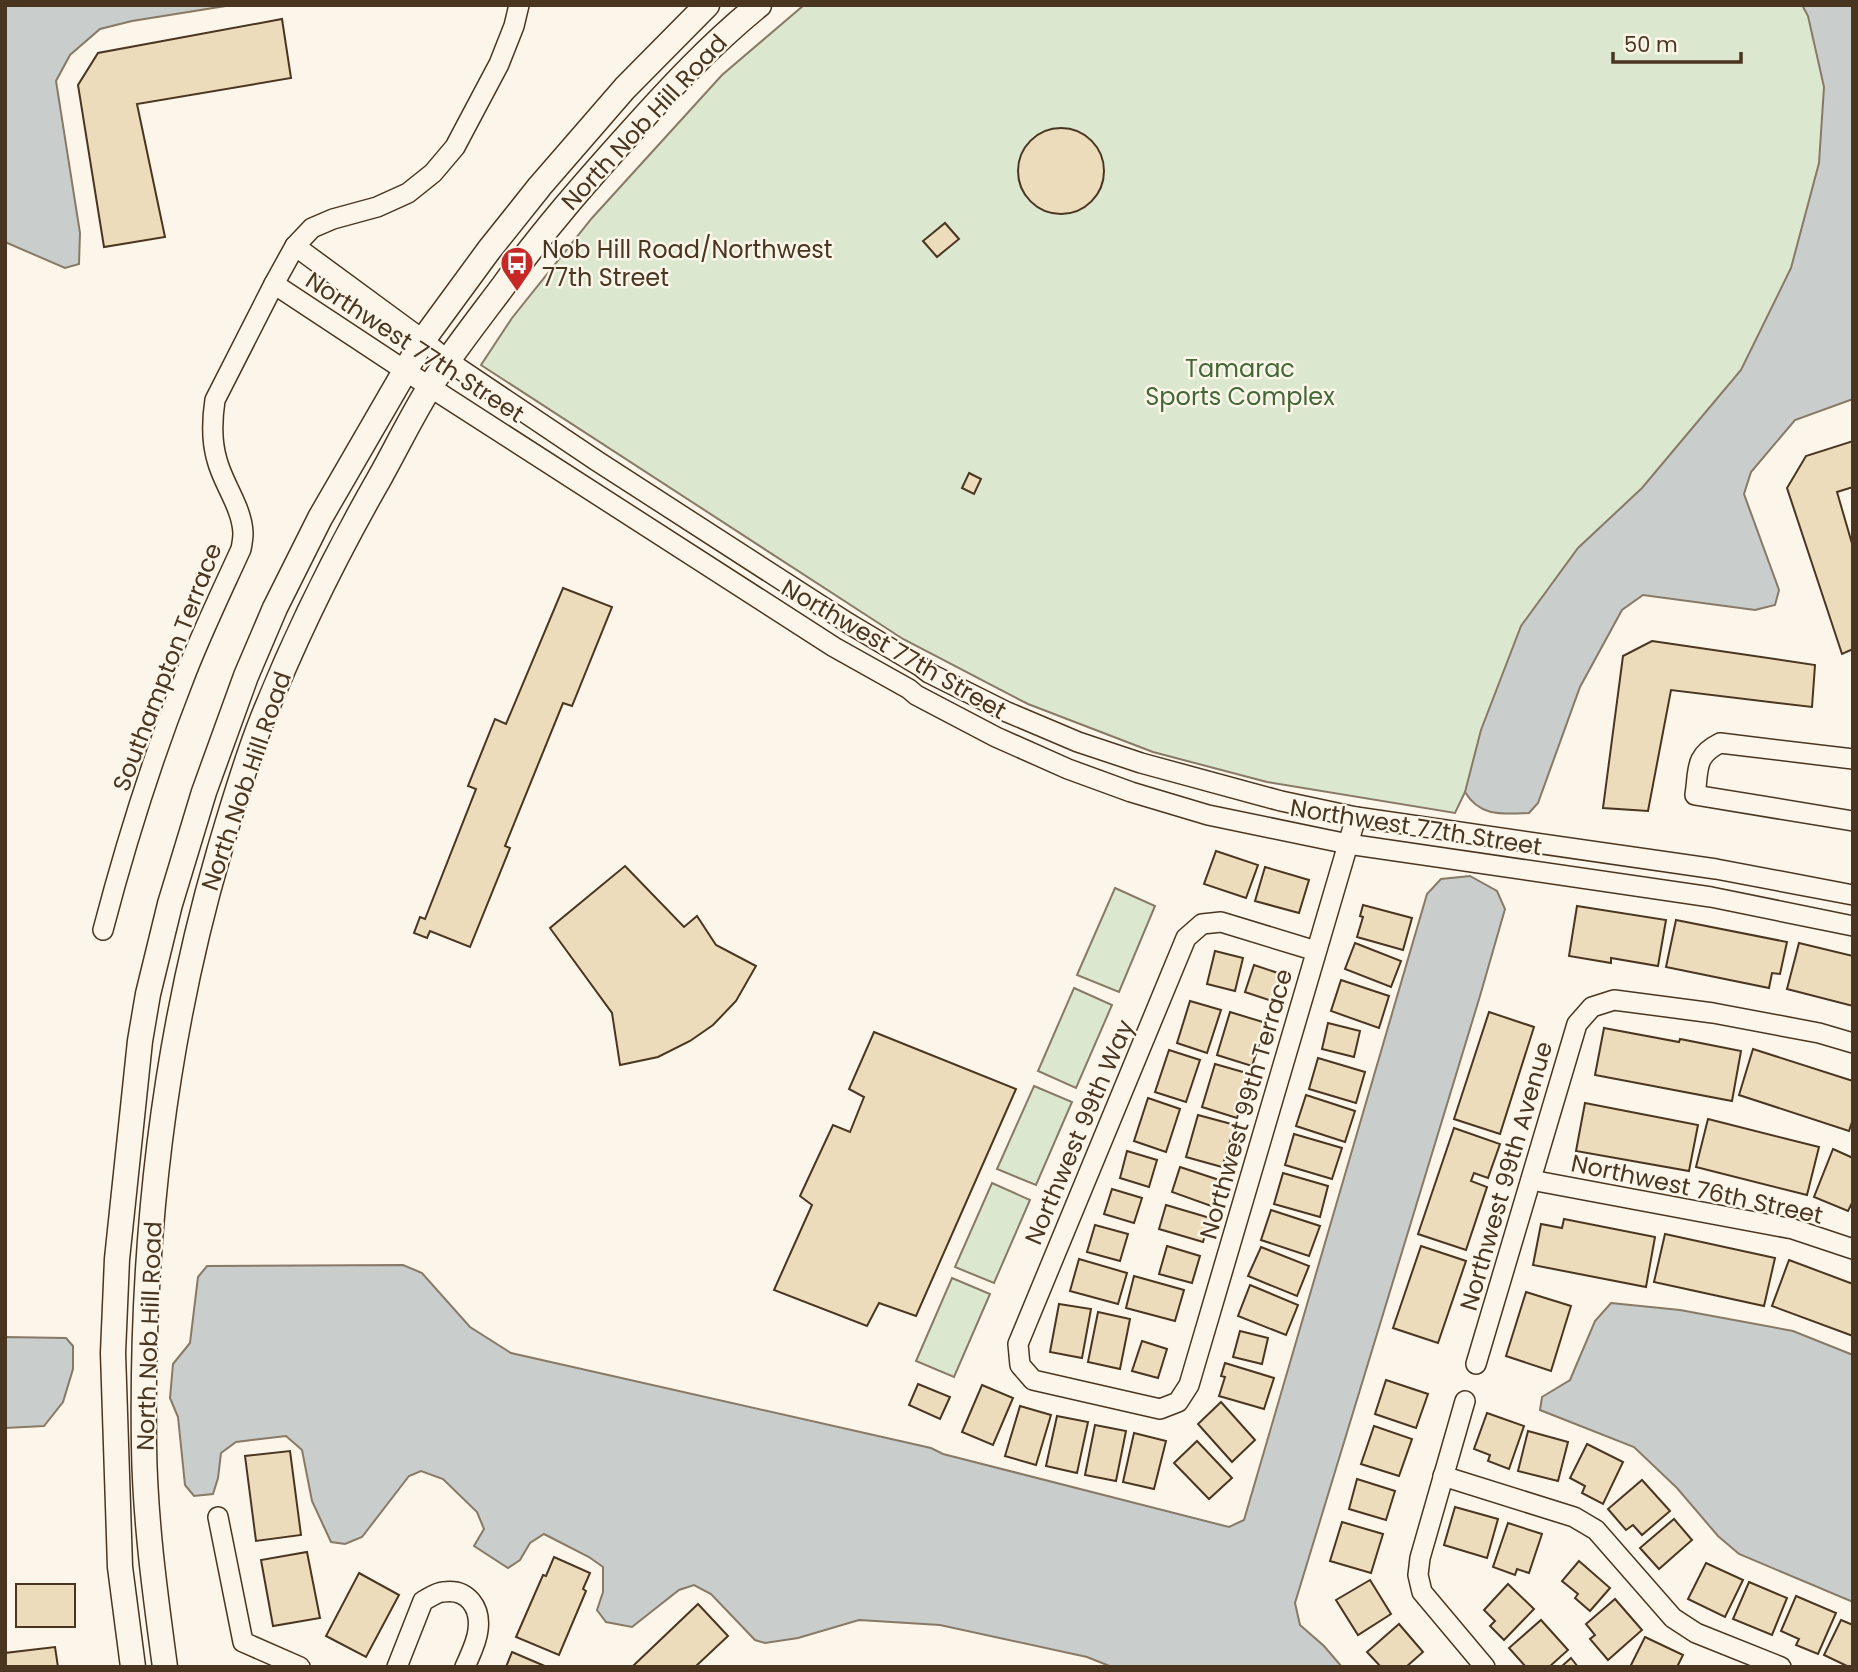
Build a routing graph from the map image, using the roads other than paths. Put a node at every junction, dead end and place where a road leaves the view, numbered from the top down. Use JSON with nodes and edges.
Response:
{"nodes":[{"id":1,"x":519,"y":5,"type":"edge"},
{"id":2,"x":707,"y":5,"type":"edge"},
{"id":3,"x":759,"y":5,"type":"edge"},
{"id":4,"x":295,"y":246,"type":"junction"},
{"id":5,"x":274,"y":284,"type":"junction"},
{"id":6,"x":423,"y":340,"type":"junction"},
{"id":7,"x":448,"y":361,"type":"junction"},
{"id":8,"x":405,"y":370,"type":"junction"},
{"id":9,"x":430,"y":387,"type":"junction"},
{"id":10,"x":1853,"y":758,"type":"edge"},
{"id":11,"x":1356,"y":817,"type":"junction"},
{"id":12,"x":1853,"y":821,"type":"edge"},
{"id":13,"x":1348,"y":844,"type":"junction"},
{"id":14,"x":1853,"y":895,"type":"edge"},
{"id":15,"x":1853,"y":926,"type":"edge"},
{"id":16,"x":103,"y":930,"type":"dead end"},
{"id":17,"x":1316,"y":951,"type":"junction"},
{"id":18,"x":1853,"y":1043,"type":"edge"},
{"id":19,"x":1531,"y":1180,"type":"junction"},
{"id":20,"x":1853,"y":1249,"type":"edge"},
{"id":21,"x":1476,"y":1364,"type":"dead end"},
{"id":22,"x":1465,"y":1401,"type":"dead end"},
{"id":23,"x":1178,"y":1402,"type":"joint"},
{"id":24,"x":1443,"y":1476,"type":"junction"},
{"id":25,"x":218,"y":1517,"type":"dead end"},
{"id":26,"x":133,"y":1667,"type":"edge"},
{"id":27,"x":165,"y":1667,"type":"edge"},
{"id":28,"x":300,"y":1667,"type":"edge"},
{"id":29,"x":397,"y":1667,"type":"edge"},
{"id":30,"x":465,"y":1667,"type":"edge"},
{"id":31,"x":1485,"y":1667,"type":"edge"},
{"id":32,"x":1781,"y":1667,"type":"edge"}],
"edges":[{"from":1,"to":4,"type":"street","name":"Southampton Terrace"},
{"from":2,"to":6,"type":"main road","name":"North Nob Hill Road"},
{"from":3,"to":7,"type":"main road","name":"North Nob Hill Road"},
{"from":4,"to":5,"type":"street","name":"Southampton Terrace"},
{"from":4,"to":6,"type":"street","name":"Northwest 77th Street"},
{"from":5,"to":8,"type":"street","name":"Northwest 77th Street"},
{"from":5,"to":16,"type":"street","name":"Southampton Terrace"},
{"from":6,"to":7,"type":"street","name":"Northwest 77th Street"},
{"from":6,"to":8,"type":"main road","name":"North Nob Hill Road"},
{"from":7,"to":9,"type":"main road","name":"North Nob Hill Road"},
{"from":7,"to":11,"type":"street","name":"Northwest 77th Street"},
{"from":8,"to":9,"type":"street","name":"Northwest 77th Street"},
{"from":8,"to":26,"type":"main road","name":"North Nob Hill Road"},
{"from":9,"to":13,"type":"street","name":"Northwest 77th Street"},
{"from":9,"to":27,"type":"main road","name":"North Nob Hill Road"},
{"from":10,"to":12,"type":"street"},
{"from":11,"to":13,"type":"street","name":"Northwest 99th Terrace"},
{"from":11,"to":14,"type":"street","name":"Northwest 77th Street"},
{"from":13,"to":15,"type":"street","name":"Northwest 77th Street"},
{"from":13,"to":17,"type":"street","name":"Northwest 99th Terrace"},
{"from":17,"to":23,"type":"street","name":"Northwest 99th Terrace"},
{"from":17,"to":23,"type":"street","name":"Northwest 99th Way"},
{"from":18,"to":19,"type":"street","name":"Northwest 99th Avenue"},
{"from":19,"to":20,"type":"street","name":"Northwest 76th Street"},
{"from":19,"to":21,"type":"street","name":"Northwest 99th Avenue"},
{"from":22,"to":24,"type":"street"},
{"from":24,"to":31,"type":"street"},
{"from":24,"to":32,"type":"street"},
{"from":25,"to":28,"type":"street"},
{"from":29,"to":30,"type":"street"}]}
